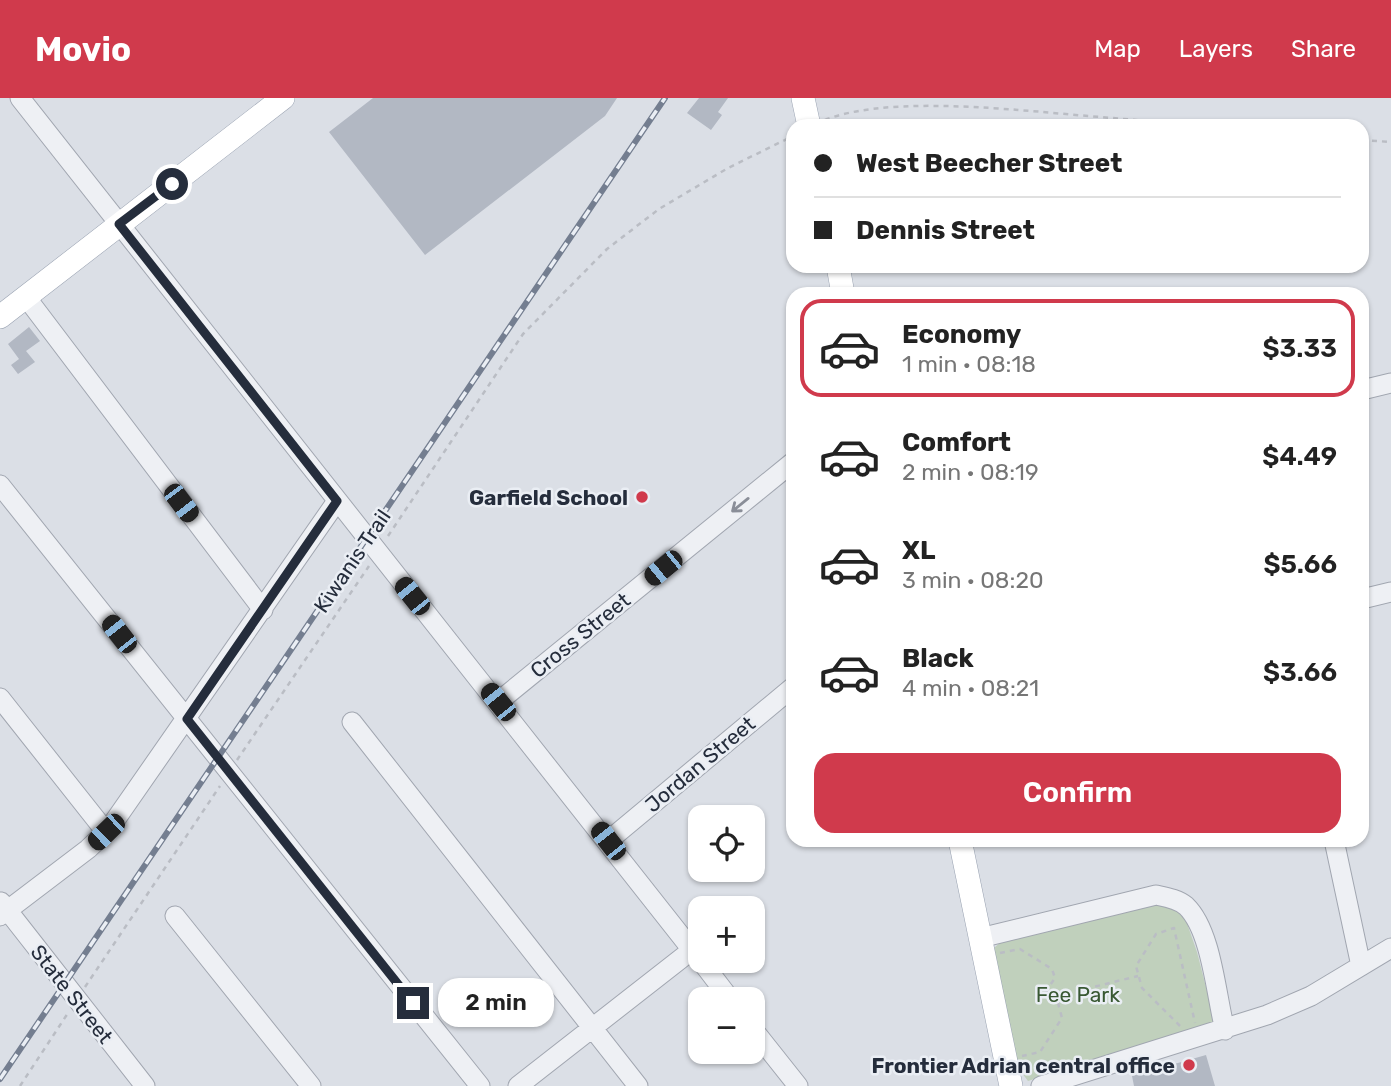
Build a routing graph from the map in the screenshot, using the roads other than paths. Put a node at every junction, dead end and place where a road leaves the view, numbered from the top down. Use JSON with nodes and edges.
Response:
{"nodes":[{"id":1,"x":20,"y":98,"type":"edge"},
{"id":2,"x":803,"y":98,"type":"edge"},
{"id":3,"x":275,"y":101,"type":"edge"},
{"id":4,"x":815,"y":119,"type":"edge"},
{"id":5,"x":119,"y":224,"type":"junction"},
{"id":6,"x":26,"y":297,"type":"junction"},
{"id":7,"x":0,"y":317,"type":"edge"},
{"id":8,"x":1391,"y":383,"type":"edge"},
{"id":9,"x":1369,"y":388,"type":"edge"},
{"id":10,"x":786,"y":468,"type":"edge"},
{"id":11,"x":0,"y":485,"type":"edge"},
{"id":12,"x":337,"y":501,"type":"junction"},
{"id":13,"x":1391,"y":592,"type":"edge"},
{"id":14,"x":1369,"y":597,"type":"edge"},
{"id":15,"x":263,"y":610,"type":"junction"},
{"id":16,"x":786,"y":693,"type":"edge"},
{"id":17,"x":0,"y":698,"type":"edge"},
{"id":18,"x":498,"y":702,"type":"junction"},
{"id":19,"x":187,"y":719,"type":"junction"},
{"id":20,"x":352,"y":722,"type":"dead end"},
{"id":21,"x":106,"y":832,"type":"junction"},
{"id":22,"x":608,"y":841,"type":"junction"},
{"id":23,"x":961,"y":847,"type":"edge"},
{"id":24,"x":1336,"y":847,"type":"edge"},
{"id":25,"x":2,"y":909,"type":"edge"},
{"id":26,"x":175,"y":916,"type":"dead end"},
{"id":27,"x":980,"y":937,"type":"junction"},
{"id":28,"x":688,"y":944,"type":"edge"},
{"id":29,"x":1391,"y":948,"type":"edge"},
{"id":30,"x":688,"y":964,"type":"edge"},
{"id":31,"x":1361,"y":966,"type":"junction"},
{"id":32,"x":710,"y":973,"type":"edge"},
{"id":33,"x":721,"y":987,"type":"edge"},
{"id":34,"x":593,"y":1027,"type":"junction"},
{"id":35,"x":1226,"y":1030,"type":"junction"},
{"id":36,"x":765,"y":1044,"type":"edge"},
{"id":37,"x":145,"y":1086,"type":"edge"},
{"id":38,"x":311,"y":1086,"type":"edge"},
{"id":39,"x":480,"y":1086,"type":"edge"},
{"id":40,"x":518,"y":1086,"type":"edge"},
{"id":41,"x":638,"y":1086,"type":"edge"},
{"id":42,"x":798,"y":1086,"type":"edge"},
{"id":43,"x":1011,"y":1086,"type":"edge"},
{"id":44,"x":1041,"y":1086,"type":"edge"}],
"edges":[{"from":1,"to":5,"type":"street"},
{"from":2,"to":4,"type":"main road"},
{"from":3,"to":5,"type":"main road"},
{"from":5,"to":6,"type":"main road"},
{"from":5,"to":12,"type":"street"},
{"from":6,"to":7,"type":"main road"},
{"from":6,"to":15,"type":"street"},
{"from":8,"to":9,"type":"street"},
{"from":10,"to":18,"type":"street","name":"Cross Street","one_way":true},
{"from":11,"to":19,"type":"street"},
{"from":12,"to":15,"type":"street"},
{"from":12,"to":18,"type":"street"},
{"from":13,"to":14,"type":"street"},
{"from":15,"to":19,"type":"street"},
{"from":16,"to":22,"type":"street","name":"Jordan Street"},
{"from":17,"to":21,"type":"street"},
{"from":18,"to":22,"type":"street"},
{"from":19,"to":21,"type":"street"},
{"from":19,"to":39,"type":"street"},
{"from":20,"to":34,"type":"street"},
{"from":21,"to":25,"type":"street"},
{"from":22,"to":28,"type":"street"},
{"from":23,"to":27,"type":"main road"},
{"from":24,"to":31,"type":"street"},
{"from":25,"to":37,"type":"street","name":"State Street"},
{"from":26,"to":38,"type":"street"},
{"from":27,"to":35,"type":"street"},
{"from":27,"to":43,"type":"main road"},
{"from":29,"to":31,"type":"street"},
{"from":30,"to":34,"type":"street"},
{"from":31,"to":35,"type":"street"},
{"from":32,"to":33,"type":"street"},
{"from":34,"to":40,"type":"street"},
{"from":34,"to":41,"type":"street"},
{"from":35,"to":44,"type":"street"},
{"from":36,"to":42,"type":"street"}]}
